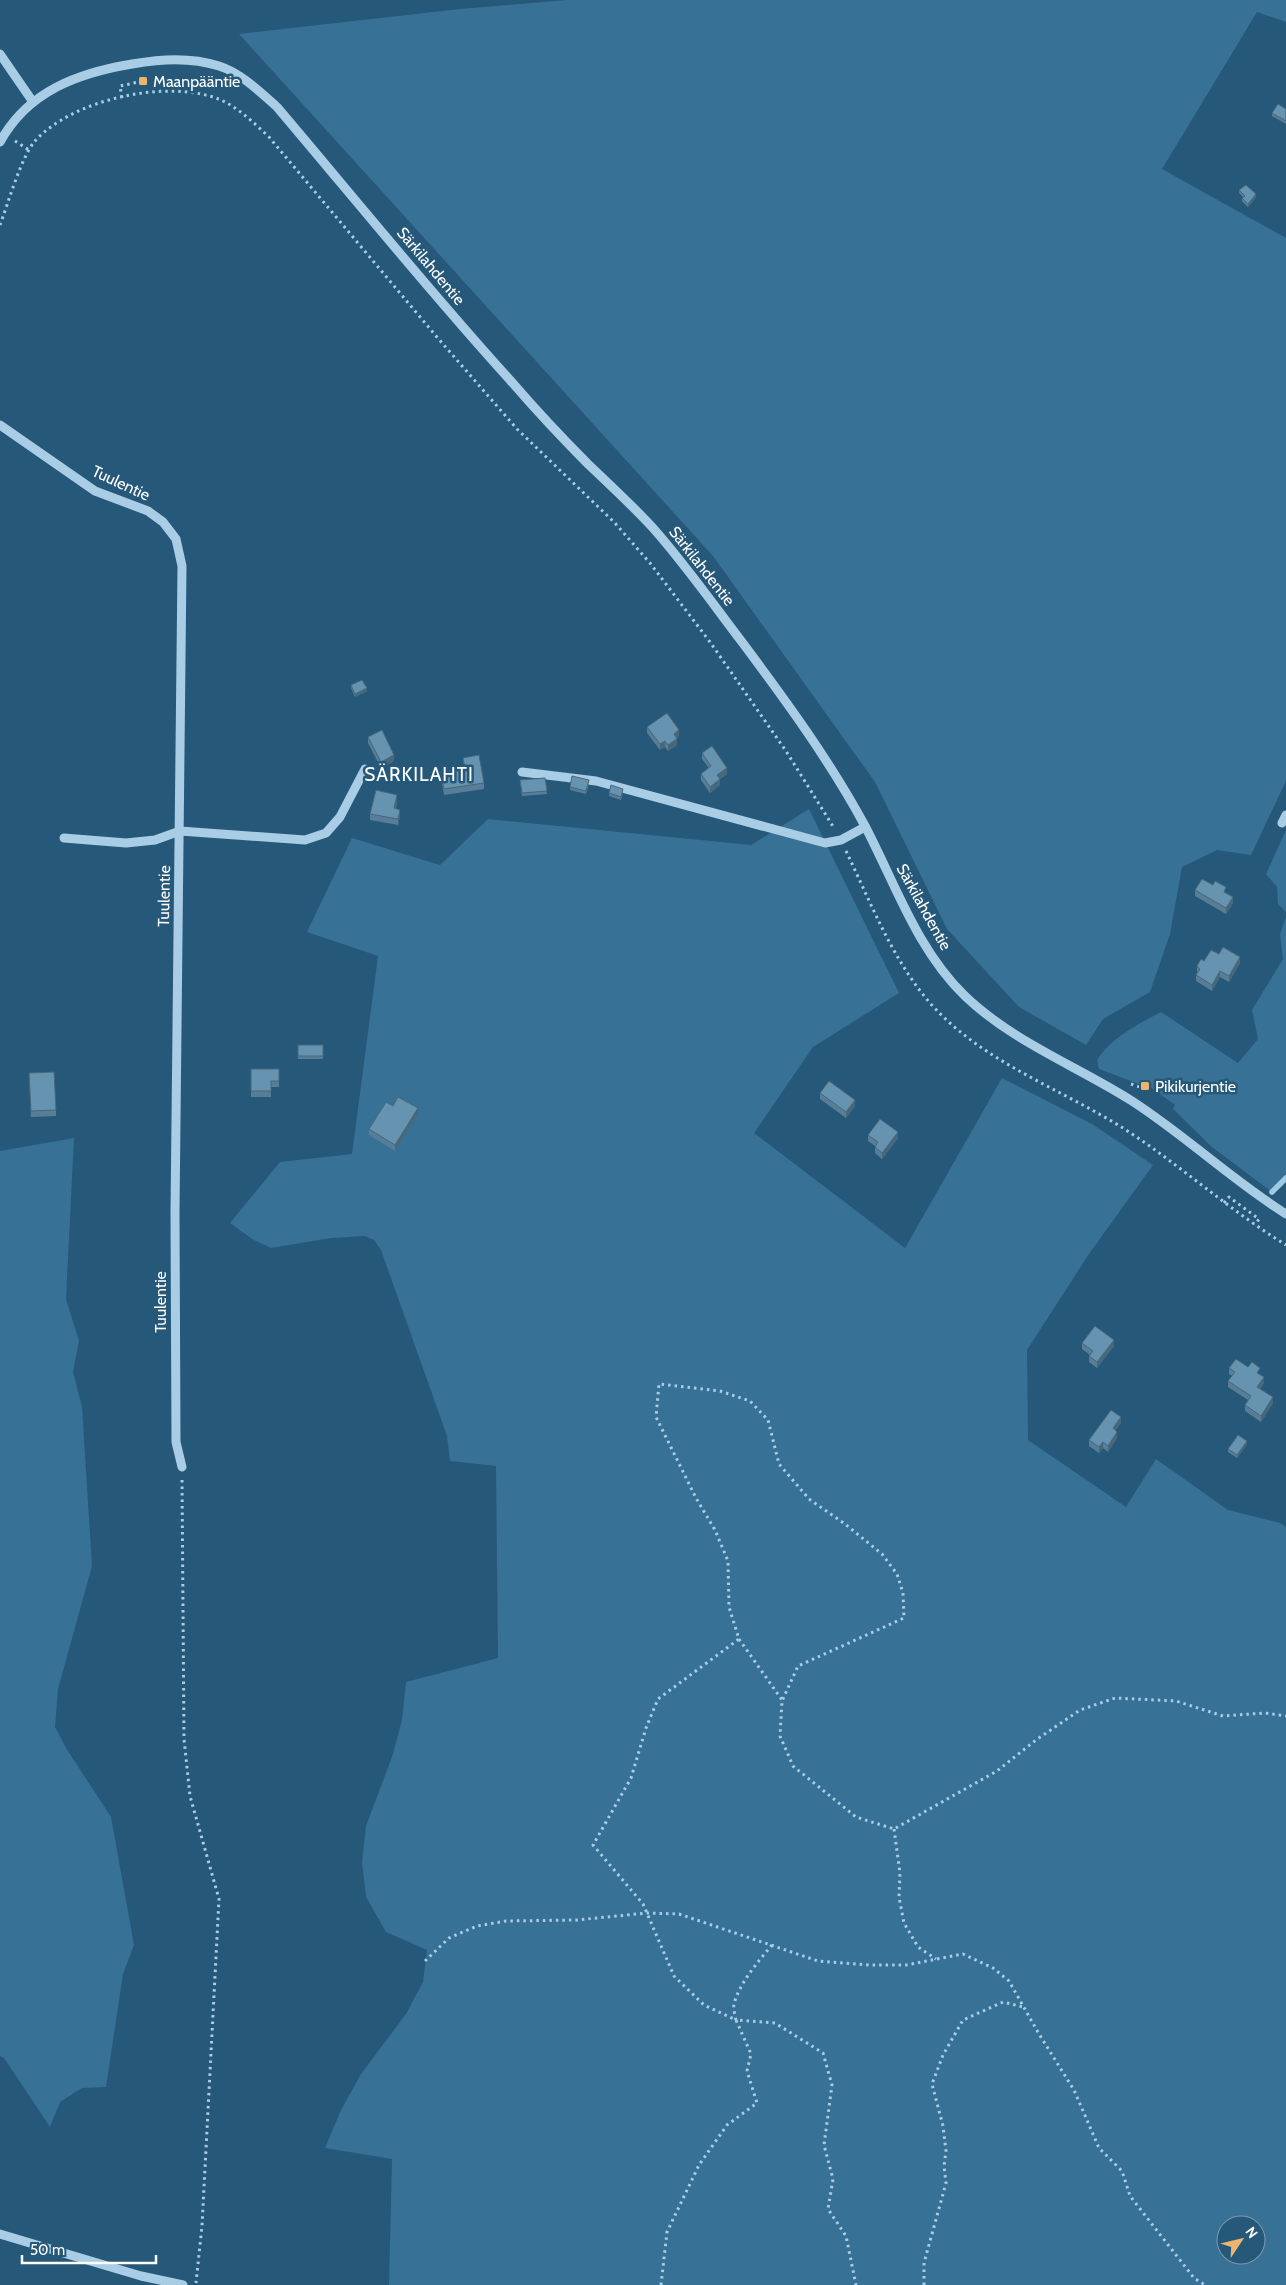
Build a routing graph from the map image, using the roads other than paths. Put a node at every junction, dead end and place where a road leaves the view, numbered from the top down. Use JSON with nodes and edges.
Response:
{"nodes":[{"id":1,"x":0,"y":54,"type":"edge"},
{"id":2,"x":33,"y":102,"type":"junction"},
{"id":3,"x":0,"y":142,"type":"edge"},
{"id":4,"x":0,"y":425,"type":"edge"},
{"id":5,"x":365,"y":769,"type":"dead end"},
{"id":6,"x":522,"y":772,"type":"dead end"},
{"id":7,"x":865,"y":827,"type":"junction"},
{"id":8,"x":180,"y":832,"type":"junction"},
{"id":9,"x":64,"y":838,"type":"dead end"},
{"id":10,"x":1286,"y":1214,"type":"edge"},
{"id":11,"x":182,"y":1467,"type":"road end"},
{"id":12,"x":0,"y":2234,"type":"edge"},
{"id":13,"x":182,"y":2285,"type":"edge"}],
"edges":[{"from":1,"to":2,"type":"street"},
{"from":2,"to":3,"type":"street","name":"Särkilahdentie"},
{"from":2,"to":7,"type":"street","name":"Särkilahdentie"},
{"from":4,"to":8,"type":"street","name":"Tuulentie"},
{"from":5,"to":8,"type":"street"},
{"from":6,"to":7,"type":"street"},
{"from":7,"to":10,"type":"street","name":"Särkilahdentie"},
{"from":8,"to":9,"type":"street"},
{"from":8,"to":11,"type":"street","name":"Tuulentie"},
{"from":12,"to":13,"type":"street"}]}
